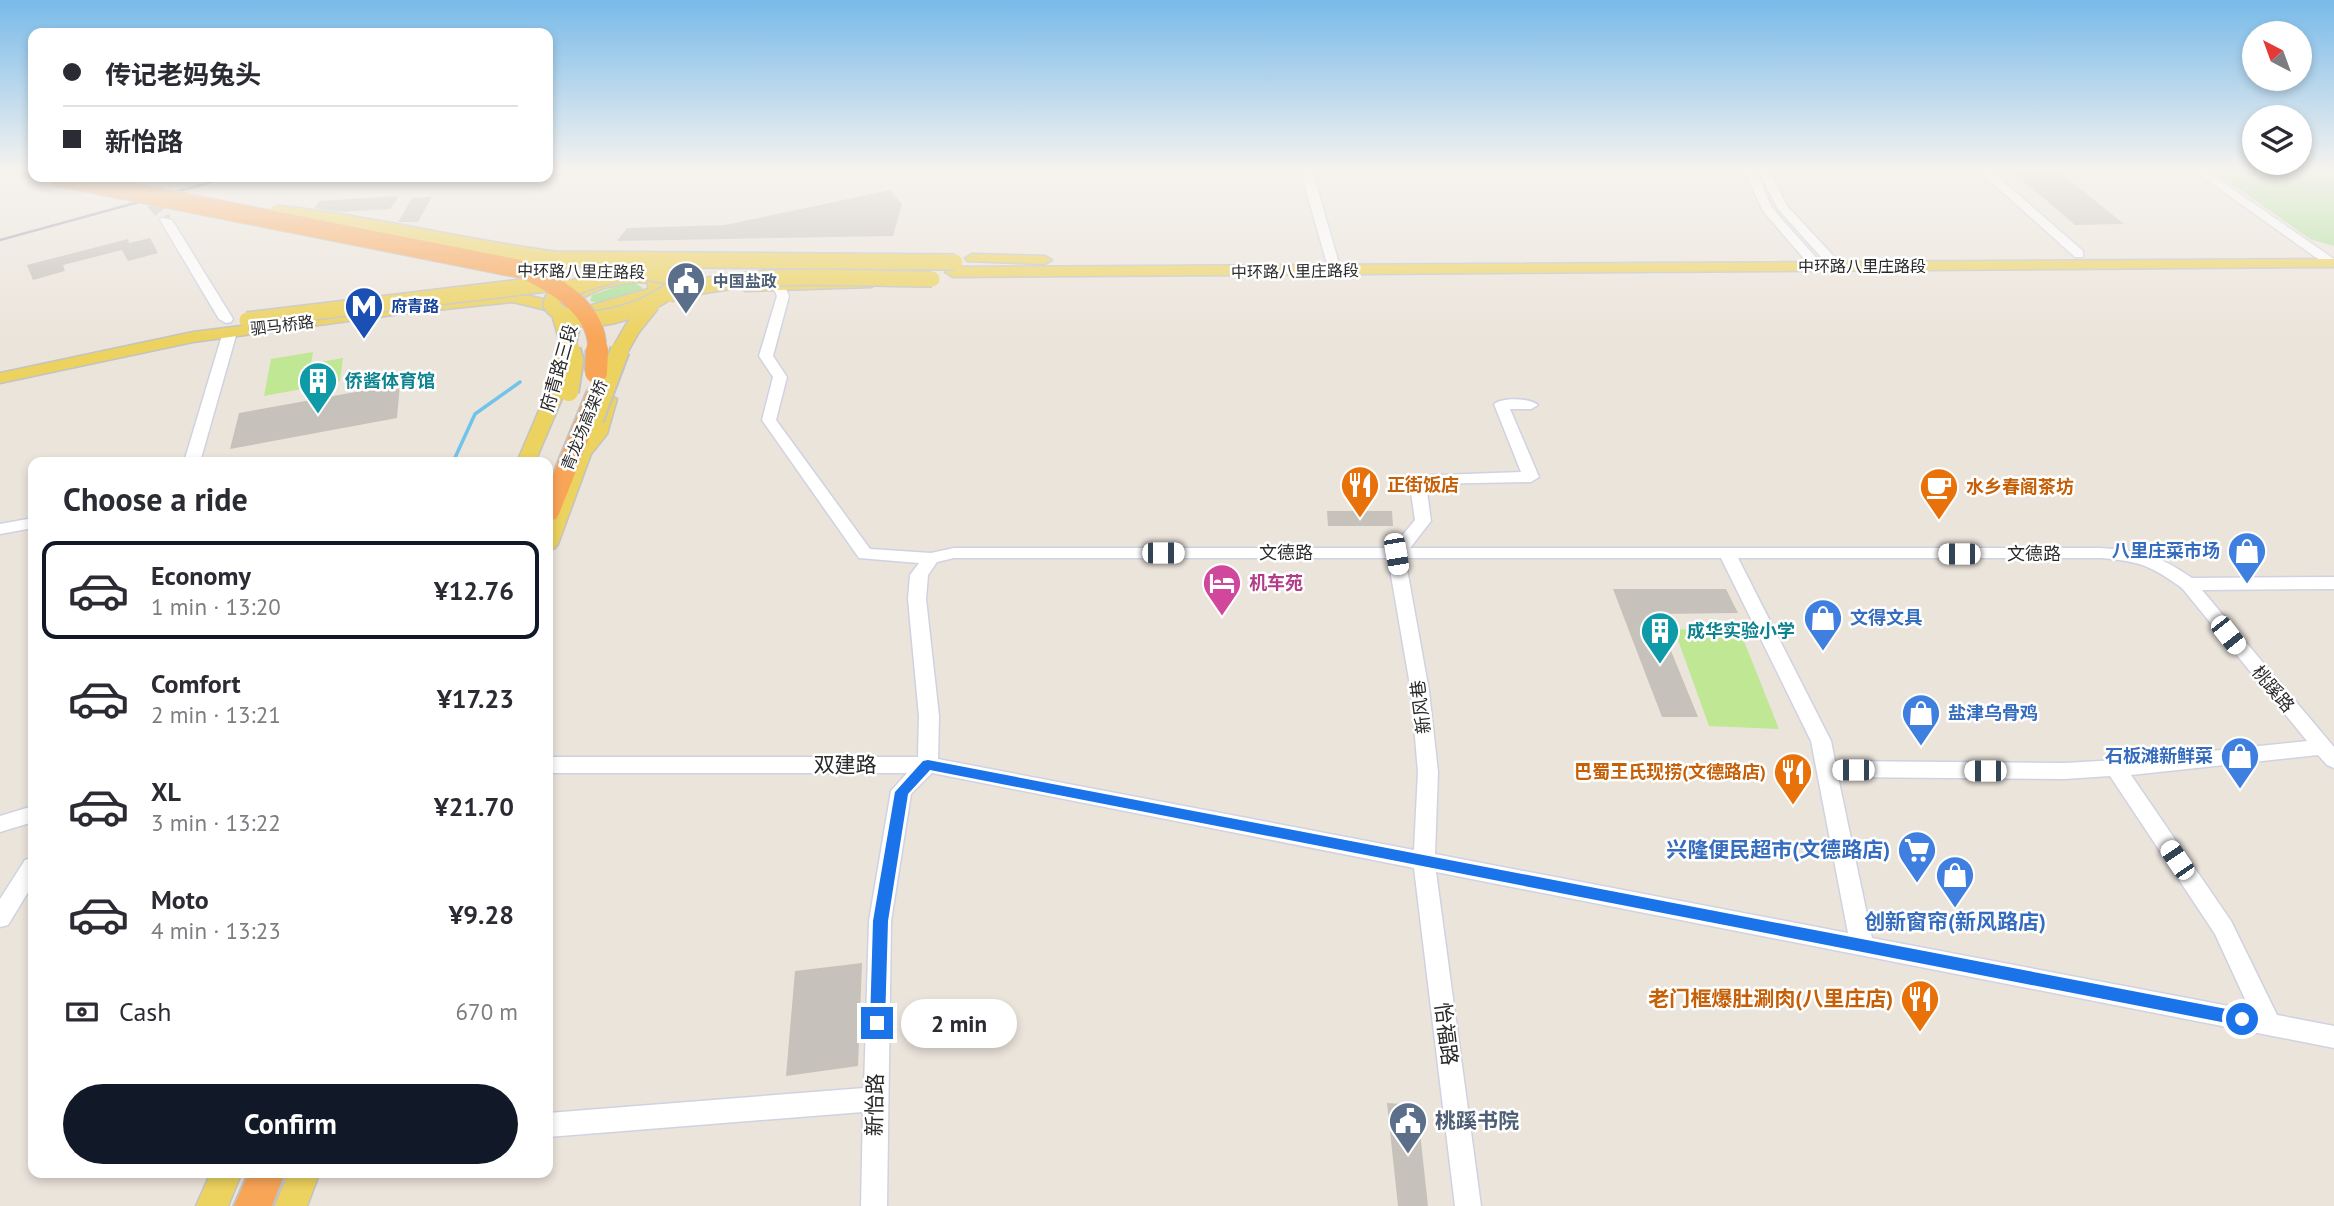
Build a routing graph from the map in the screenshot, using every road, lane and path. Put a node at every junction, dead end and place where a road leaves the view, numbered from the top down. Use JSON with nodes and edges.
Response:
{"nodes":[{"id":1,"x":170,"y":226,"type":"tunnel mouth"},
{"id":2,"x":294,"y":226,"type":"edge"},
{"id":3,"x":320,"y":226,"type":"edge"},
{"id":4,"x":325,"y":226,"type":"edge"},
{"id":5,"x":370,"y":226,"type":"edge"},
{"id":6,"x":1322,"y":226,"type":"edge"},
{"id":7,"x":1785,"y":226,"type":"edge"},
{"id":8,"x":1796,"y":226,"type":"edge"},
{"id":9,"x":2047,"y":226,"type":"edge"},
{"id":10,"x":2280,"y":226,"type":"edge"},
{"id":11,"x":2316,"y":251,"type":"junction"},
{"id":12,"x":2079,"y":254,"type":"junction"},
{"id":13,"x":2333,"y":259,"type":"edge"},
{"id":14,"x":1332,"y":260,"type":"junction"},
{"id":15,"x":1051,"y":261,"type":"junction"},
{"id":16,"x":1821,"y":261,"type":"junction"},
{"id":17,"x":954,"y":267,"type":"junction"},
{"id":18,"x":1167,"y":268,"type":"junction"},
{"id":19,"x":628,"y":274,"type":"junction"},
{"id":20,"x":600,"y":278,"type":"junction"},
{"id":21,"x":977,"y":278,"type":"junction"},
{"id":22,"x":778,"y":285,"type":"junction"},
{"id":23,"x":659,"y":296,"type":"junction"},
{"id":24,"x":564,"y":309,"type":"junction"},
{"id":25,"x":237,"y":324,"type":"junction"},
{"id":26,"x":194,"y":332,"type":"junction"},
{"id":27,"x":0,"y":365,"type":"edge"},
{"id":28,"x":0,"y":378,"type":"edge"},
{"id":29,"x":1531,"y":405,"type":"dead end"},
{"id":30,"x":582,"y":453,"type":"junction"},
{"id":31,"x":194,"y":457,"type":"edge"},
{"id":32,"x":528,"y":457,"type":"edge"},
{"id":33,"x":541,"y":457,"type":"edge"},
{"id":34,"x":553,"y":472,"type":"edge"},
{"id":35,"x":553,"y":502,"type":"edge"},
{"id":36,"x":28,"y":524,"type":"edge"},
{"id":37,"x":0,"y":529,"type":"edge"},
{"id":38,"x":553,"y":531,"type":"edge"},
{"id":39,"x":1396,"y":554,"type":"junction"},
{"id":40,"x":1727,"y":554,"type":"junction"},
{"id":41,"x":932,"y":558,"type":"junction"},
{"id":42,"x":2334,"y":583,"type":"edge"},
{"id":43,"x":2188,"y":584,"type":"junction"},
{"id":44,"x":2329,"y":753,"type":"edge"},
{"id":45,"x":553,"y":765,"type":"edge"},
{"id":46,"x":928,"y":765,"type":"junction"},
{"id":47,"x":2115,"y":768,"type":"junction"},
{"id":48,"x":1826,"y":769,"type":"junction"},
{"id":49,"x":28,"y":816,"type":"edge"},
{"id":50,"x":0,"y":824,"type":"edge"},
{"id":51,"x":1424,"y":861,"type":"junction"},
{"id":52,"x":28,"y":874,"type":"edge"},
{"id":53,"x":0,"y":918,"type":"edge"},
{"id":54,"x":1862,"y":946,"type":"junction"},
{"id":55,"x":2269,"y":1024,"type":"junction"},
{"id":56,"x":2334,"y":1037,"type":"edge"},
{"id":57,"x":875,"y":1099,"type":"junction"},
{"id":58,"x":553,"y":1125,"type":"edge"},
{"id":59,"x":224,"y":1178,"type":"edge"},
{"id":60,"x":265,"y":1178,"type":"edge"},
{"id":61,"x":283,"y":1178,"type":"edge"},
{"id":62,"x":303,"y":1178,"type":"edge"},
{"id":63,"x":212,"y":1206,"type":"edge"},
{"id":64,"x":253,"y":1206,"type":"edge"},
{"id":65,"x":271,"y":1206,"type":"edge"},
{"id":66,"x":291,"y":1206,"type":"edge"},
{"id":67,"x":874,"y":1206,"type":"edge"},
{"id":68,"x":1468,"y":1206,"type":"edge"}],
"edges":[{"from":1,"to":25,"type":"street"},
{"from":2,"to":17,"type":"main road","name":"中环路八里庄路段","bridge":true},
{"from":3,"to":34,"type":"highway","name":"青龙场高架桥","bridge":true},
{"from":4,"to":35,"type":"highway","name":"青龙场高架桥","bridge":true},
{"from":5,"to":17,"type":"main road","name":"中环路八里庄路段","bridge":true},
{"from":6,"to":14,"type":"street"},
{"from":7,"to":16,"type":"street"},
{"from":8,"to":16,"type":"street"},
{"from":9,"to":12,"type":"street"},
{"from":10,"to":11,"type":"street"},
{"from":11,"to":12,"type":"main road","name":"中环路八里庄路段"},
{"from":11,"to":13,"type":"main road","name":"中环路八里庄路段"},
{"from":12,"to":16,"type":"main road","name":"中环路八里庄路段"},
{"from":13,"to":16,"type":"main road","name":"中环路八里庄路段"},
{"from":14,"to":16,"type":"main road","name":"中环路八里庄路段"},
{"from":14,"to":18,"type":"main road","name":"中环路八里庄路段"},
{"from":15,"to":17,"type":"main road","name":"中环路八里庄路段"},
{"from":15,"to":18,"type":"main road","name":"中环路八里庄路段"},
{"from":15,"to":19,"type":"main road"},
{"from":16,"to":18,"type":"main road","name":"中环路八里庄路段"},
{"from":17,"to":18,"type":"main road","name":"中环路八里庄路段"},
{"from":17,"to":19,"type":"main road","bridge":true},
{"from":18,"to":21,"type":"main road"},
{"from":19,"to":20,"type":"main road","bridge":true},
{"from":19,"to":23,"type":"main road"},
{"from":19,"to":24,"type":"main road"},
{"from":20,"to":24,"type":"main road","bridge":true},
{"from":20,"to":25,"type":"main road","bridge":true},
{"from":21,"to":22,"type":"main road"},
{"from":21,"to":23,"type":"main road","bridge":true},
{"from":22,"to":23,"type":"main road"},
{"from":22,"to":41,"type":"street","name":"文德路"},
{"from":23,"to":24,"type":"main road"},
{"from":23,"to":30,"type":"main road","bridge":true},
{"from":23,"to":30,"type":"main road"},
{"from":24,"to":25,"type":"main road","name":"驷马桥路"},
{"from":24,"to":32,"type":"main road","name":"府青路三段"},
{"from":24,"to":33,"type":"main road","bridge":true},
{"from":25,"to":26,"type":"main road"},
{"from":25,"to":31,"type":"street"},
{"from":26,"to":27,"type":"main road"},
{"from":26,"to":28,"type":"main road"},
{"from":29,"to":39,"type":"street"},
{"from":30,"to":38,"type":"main road"},
{"from":36,"to":37,"type":"street"},
{"from":39,"to":40,"type":"street","name":"文德路"},
{"from":39,"to":41,"type":"street","name":"文德路"},
{"from":39,"to":51,"type":"street","name":"新风巷"},
{"from":40,"to":43,"type":"street","name":"文德路"},
{"from":40,"to":48,"type":"street"},
{"from":41,"to":46,"type":"street"},
{"from":42,"to":43,"type":"street"},
{"from":43,"to":44,"type":"street","name":"桃蹊路"},
{"from":44,"to":47,"type":"street"},
{"from":45,"to":46,"type":"street","name":"双建路"},
{"from":46,"to":51,"type":"street","name":"双建路"},
{"from":46,"to":57,"type":"street","name":"新怡路"},
{"from":47,"to":48,"type":"street"},
{"from":47,"to":55,"type":"street"},
{"from":48,"to":54,"type":"street"},
{"from":49,"to":50,"type":"street"},
{"from":51,"to":54,"type":"street","name":"双建路"},
{"from":51,"to":68,"type":"street","name":"怡福路"},
{"from":52,"to":53,"type":"street"},
{"from":54,"to":55,"type":"street","name":"双建路"},
{"from":55,"to":56,"type":"street","name":"双建路"},
{"from":57,"to":58,"type":"street"},
{"from":57,"to":67,"type":"street","name":"新怡路"},
{"from":59,"to":63,"type":"main road"},
{"from":60,"to":64,"type":"highway"},
{"from":61,"to":65,"type":"highway"},
{"from":62,"to":66,"type":"main road"}]}
